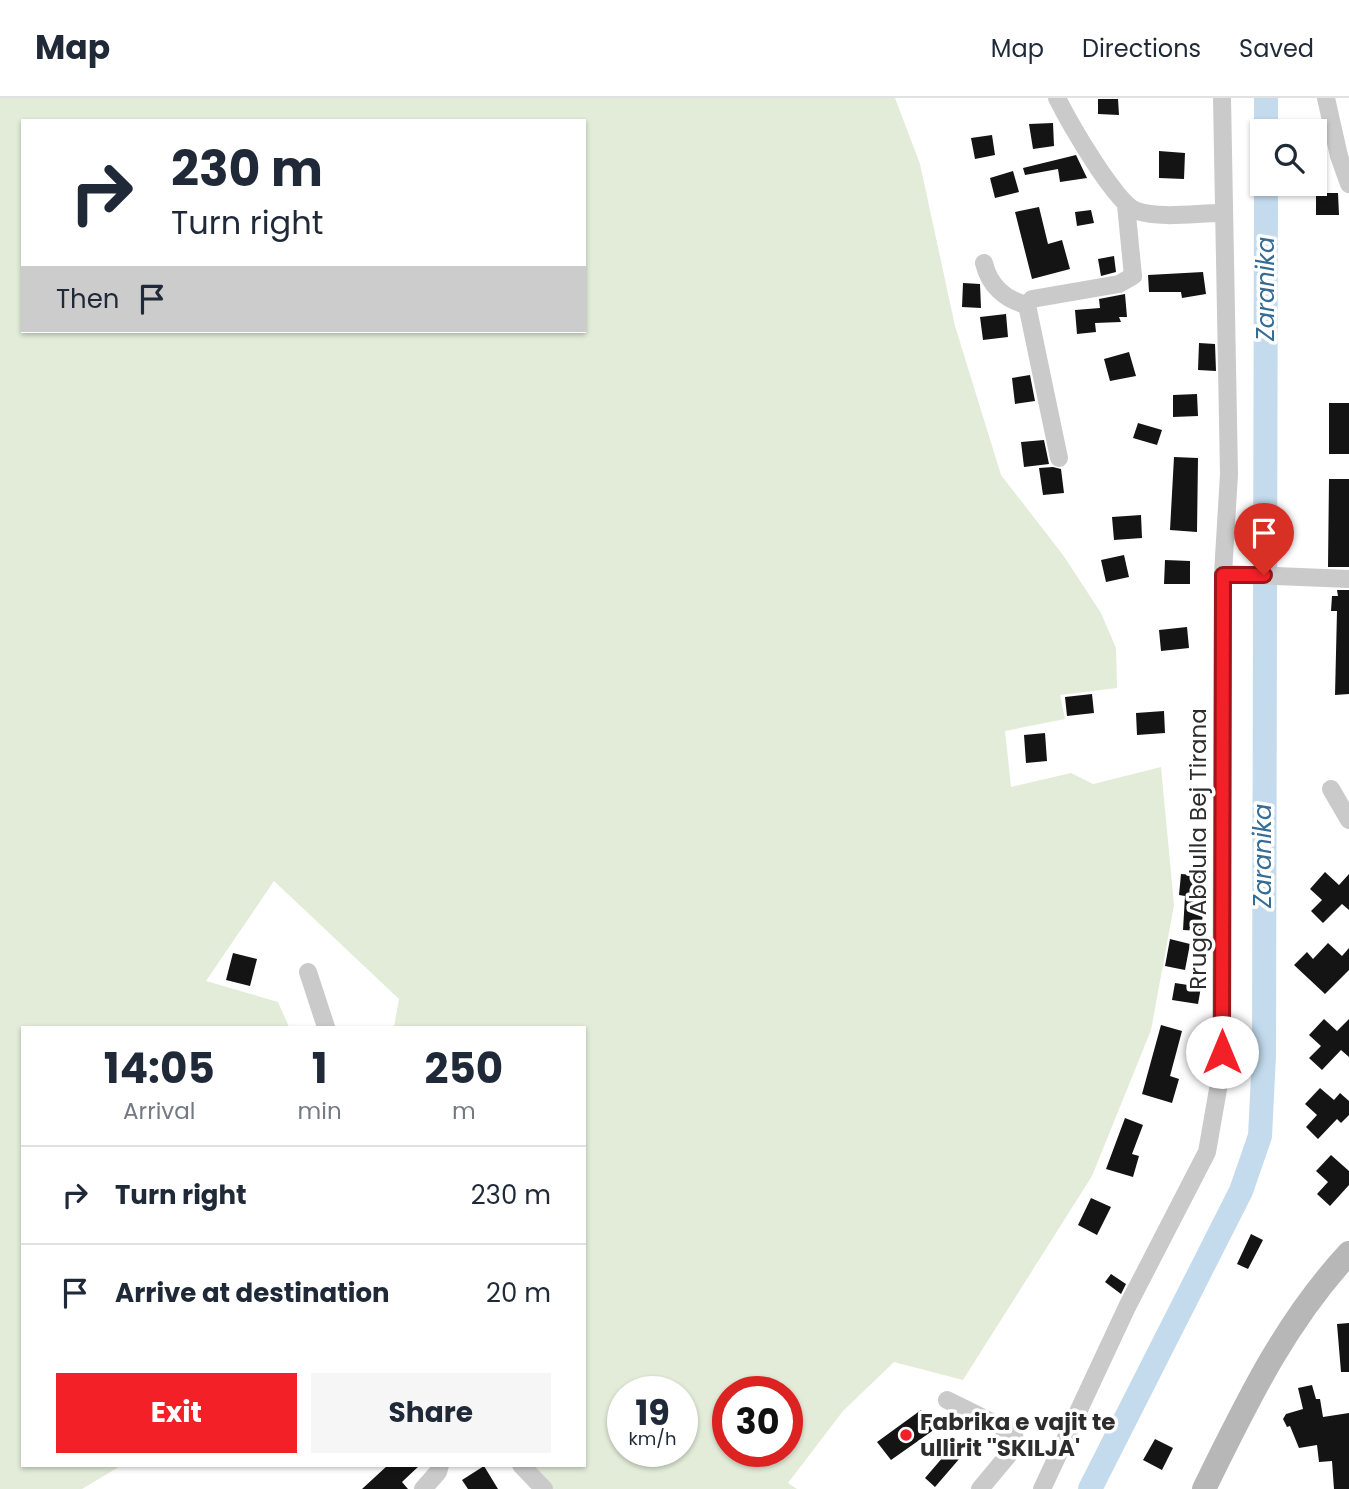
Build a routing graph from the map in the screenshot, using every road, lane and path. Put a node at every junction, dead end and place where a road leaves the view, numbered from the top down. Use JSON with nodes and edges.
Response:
{"nodes":[{"id":1,"x":1057,"y":98,"type":"edge"},
{"id":2,"x":1222,"y":98,"type":"edge"},
{"id":3,"x":1326,"y":98,"type":"edge"},
{"id":4,"x":1343,"y":139,"type":"edge"},
{"id":5,"x":1349,"y":184,"type":"edge"},
{"id":6,"x":1126,"y":205,"type":"junction"},
{"id":7,"x":1223,"y":213,"type":"junction"},
{"id":8,"x":984,"y":263,"type":"dead end"},
{"id":9,"x":1027,"y":305,"type":"junction"},
{"id":10,"x":1059,"y":458,"type":"dead end"},
{"id":11,"x":1223,"y":575,"type":"junction"},
{"id":12,"x":1349,"y":579,"type":"edge"},
{"id":13,"x":1331,"y":789,"type":"dead end"},
{"id":14,"x":1349,"y":820,"type":"edge"},
{"id":15,"x":308,"y":972,"type":"dead end"},
{"id":16,"x":326,"y":1026,"type":"edge"},
{"id":17,"x":1349,"y":1253,"type":"edge"},
{"id":18,"x":947,"y":1400,"type":"dead end"},
{"id":19,"x":439,"y":1467,"type":"edge"},
{"id":20,"x":523,"y":1467,"type":"edge"},
{"id":21,"x":423,"y":1489,"type":"edge"},
{"id":22,"x":544,"y":1489,"type":"edge"},
{"id":23,"x":980,"y":1489,"type":"edge"},
{"id":24,"x":1042,"y":1489,"type":"edge"},
{"id":25,"x":1204,"y":1489,"type":"edge"}],
"edges":[{"from":1,"to":6,"type":"street"},
{"from":2,"to":7,"type":"street","name":"Rruga Abdulla Bej Tirana"},
{"from":3,"to":4,"type":"street"},
{"from":4,"to":5,"type":"street"},
{"from":6,"to":7,"type":"street"},
{"from":6,"to":9,"type":"street"},
{"from":7,"to":11,"type":"street","name":"Rruga Abdulla Bej Tirana"},
{"from":8,"to":9,"type":"street"},
{"from":9,"to":10,"type":"street"},
{"from":11,"to":12,"type":"street"},
{"from":11,"to":24,"type":"street","name":"Rruga Abdulla Bej Tirana"},
{"from":13,"to":14,"type":"street"},
{"from":15,"to":16,"type":"street"},
{"from":17,"to":25,"type":"main road"},
{"from":18,"to":23,"type":"street"},
{"from":19,"to":21,"type":"street"},
{"from":20,"to":22,"type":"street"}]}
